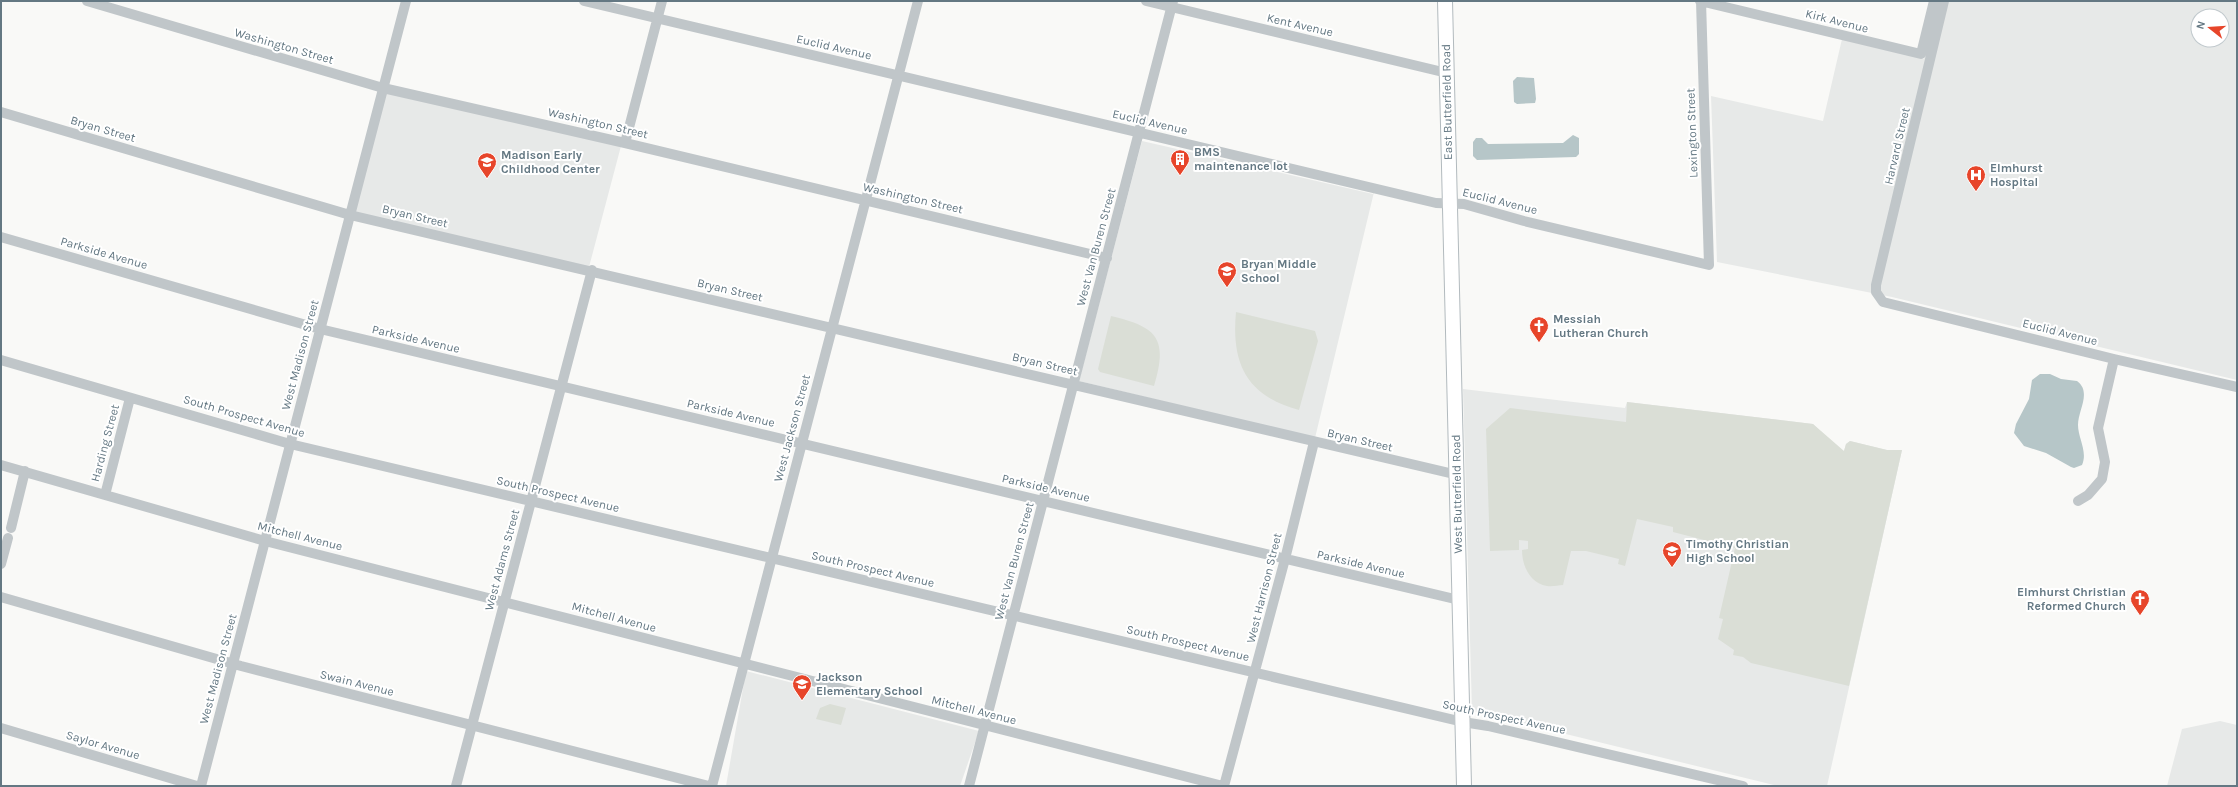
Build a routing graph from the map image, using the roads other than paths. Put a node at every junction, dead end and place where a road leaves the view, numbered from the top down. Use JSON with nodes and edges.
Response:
{"nodes":[{"id":1,"x":86,"y":1,"type":"edge"},
{"id":2,"x":406,"y":1,"type":"edge"},
{"id":3,"x":584,"y":1,"type":"edge"},
{"id":4,"x":662,"y":1,"type":"edge"},
{"id":5,"x":918,"y":1,"type":"edge"},
{"id":6,"x":1146,"y":1,"type":"edge"},
{"id":7,"x":1445,"y":1,"type":"edge"},
{"id":8,"x":1701,"y":1,"type":"edge"},
{"id":9,"x":1934,"y":1,"type":"edge"},
{"id":10,"x":1944,"y":1,"type":"edge"},
{"id":11,"x":1172,"y":4,"type":"edge"},
{"id":12,"x":657,"y":19,"type":"junction"},
{"id":13,"x":1448,"y":73,"type":"junction"},
{"id":14,"x":898,"y":76,"type":"junction"},
{"id":15,"x":383,"y":88,"type":"junction"},
{"id":16,"x":1,"y":112,"type":"edge"},
{"id":17,"x":1139,"y":133,"type":"junction"},
{"id":18,"x":625,"y":143,"type":"junction"},
{"id":19,"x":866,"y":200,"type":"junction"},
{"id":20,"x":1449,"y":202,"type":"junction"},
{"id":21,"x":350,"y":215,"type":"junction"},
{"id":22,"x":1,"y":237,"type":"edge"},
{"id":23,"x":1107,"y":258,"type":"junction"},
{"id":24,"x":1709,"y":265,"type":"joint"},
{"id":25,"x":592,"y":270,"type":"junction"},
{"id":26,"x":1878,"y":297,"type":"joint"},
{"id":27,"x":832,"y":327,"type":"junction"},
{"id":28,"x":320,"y":329,"type":"junction"},
{"id":29,"x":2114,"y":359,"type":"junction"},
{"id":30,"x":1,"y":360,"type":"edge"},
{"id":31,"x":1074,"y":384,"type":"junction"},
{"id":32,"x":561,"y":386,"type":"junction"},
{"id":33,"x":2237,"y":387,"type":"edge"},
{"id":34,"x":130,"y":398,"type":"junction"},
{"id":35,"x":1314,"y":442,"type":"junction"},
{"id":36,"x":290,"y":444,"type":"junction"},
{"id":37,"x":802,"y":444,"type":"junction"},
{"id":38,"x":1,"y":464,"type":"edge"},
{"id":39,"x":25,"y":471,"type":"junction"},
{"id":40,"x":1458,"y":476,"type":"junction"},
{"id":41,"x":105,"y":494,"type":"junction"},
{"id":42,"x":531,"y":501,"type":"junction"},
{"id":43,"x":1044,"y":501,"type":"junction"},
{"id":44,"x":2078,"y":501,"type":"dead end"},
{"id":45,"x":265,"y":541,"type":"junction"},
{"id":46,"x":772,"y":558,"type":"junction"},
{"id":47,"x":1285,"y":559,"type":"junction"},
{"id":48,"x":1,"y":564,"type":"edge"},
{"id":49,"x":1,"y":597,"type":"edge"},
{"id":50,"x":1459,"y":600,"type":"junction"},
{"id":51,"x":505,"y":602,"type":"junction"},
{"id":52,"x":1014,"y":615,"type":"junction"},
{"id":53,"x":233,"y":664,"type":"junction"},
{"id":54,"x":744,"y":664,"type":"junction"},
{"id":55,"x":1256,"y":673,"type":"junction"},
{"id":56,"x":1463,"y":722,"type":"junction"},
{"id":57,"x":472,"y":726,"type":"junction"},
{"id":58,"x":984,"y":726,"type":"junction"},
{"id":59,"x":1,"y":728,"type":"edge"},
{"id":60,"x":197,"y":786,"type":"edge"},
{"id":61,"x":201,"y":786,"type":"edge"},
{"id":62,"x":456,"y":786,"type":"edge"},
{"id":63,"x":709,"y":786,"type":"edge"},
{"id":64,"x":712,"y":786,"type":"edge"},
{"id":65,"x":969,"y":786,"type":"edge"},
{"id":66,"x":1224,"y":786,"type":"edge"},
{"id":67,"x":1464,"y":786,"type":"edge"},
{"id":68,"x":1744,"y":786,"type":"edge"}],
"edges":[{"from":1,"to":15,"type":"street","name":"Washington Street"},
{"from":2,"to":15,"type":"street","name":"West Madison Street"},
{"from":3,"to":12,"type":"street","name":"Euclid Avenue"},
{"from":4,"to":12,"type":"street"},
{"from":5,"to":14,"type":"street","name":"West Jackson Street"},
{"from":6,"to":11,"type":"street","name":"Kent Avenue"},
{"from":7,"to":13,"type":"main road","name":"East Butterfield Road"},
{"from":8,"to":9,"type":"street","name":"Kirk Avenue"},
{"from":8,"to":24,"type":"street","name":"Lexington Street"},
{"from":10,"to":26,"type":"street","name":"Harvard Street"},
{"from":11,"to":13,"type":"street","name":"Kent Avenue"},
{"from":11,"to":17,"type":"street","name":"West Van Buren Street"},
{"from":12,"to":14,"type":"street","name":"Euclid Avenue"},
{"from":12,"to":18,"type":"street"},
{"from":13,"to":20,"type":"main road","name":"East Butterfield Road"},
{"from":14,"to":17,"type":"street","name":"Euclid Avenue"},
{"from":14,"to":19,"type":"street","name":"West Jackson Street"},
{"from":15,"to":18,"type":"street","name":"Washington Street"},
{"from":15,"to":21,"type":"street","name":"West Madison Street"},
{"from":16,"to":21,"type":"street","name":"Bryan Street"},
{"from":17,"to":20,"type":"street","name":"Euclid Avenue"},
{"from":17,"to":23,"type":"street","name":"West Van Buren Street"},
{"from":18,"to":19,"type":"street","name":"Washington Street"},
{"from":19,"to":23,"type":"street","name":"Washington Street"},
{"from":19,"to":27,"type":"street","name":"West Jackson Street"},
{"from":20,"to":24,"type":"street","name":"Euclid Avenue"},
{"from":20,"to":40,"type":"main road","name":"West Butterfield Road"},
{"from":21,"to":25,"type":"street","name":"Bryan Street"},
{"from":21,"to":28,"type":"street","name":"West Madison Street"},
{"from":22,"to":28,"type":"street","name":"Parkside Avenue"},
{"from":23,"to":31,"type":"street","name":"West Van Buren Street"},
{"from":25,"to":27,"type":"street","name":"Bryan Street"},
{"from":25,"to":32,"type":"street","name":"West Adams Street"},
{"from":26,"to":29,"type":"street","name":"Euclid Avenue"},
{"from":27,"to":31,"type":"street","name":"Bryan Street"},
{"from":27,"to":37,"type":"street","name":"West Jackson Street"},
{"from":28,"to":32,"type":"street","name":"Parkside Avenue"},
{"from":28,"to":36,"type":"street","name":"West Madison Street"},
{"from":29,"to":33,"type":"street","name":"Euclid Avenue"},
{"from":29,"to":44,"type":"street"},
{"from":30,"to":34,"type":"street","name":"South Prospect Avenue"},
{"from":31,"to":35,"type":"street","name":"Bryan Street"},
{"from":31,"to":43,"type":"street","name":"West Van Buren Street"},
{"from":32,"to":37,"type":"street","name":"Parkside Avenue"},
{"from":32,"to":42,"type":"street","name":"West Adams Street"},
{"from":34,"to":36,"type":"street","name":"South Prospect Avenue"},
{"from":34,"to":41,"type":"street","name":"Harding Street"},
{"from":35,"to":40,"type":"street","name":"Bryan Street"},
{"from":35,"to":47,"type":"street","name":"West Harrison Street"},
{"from":36,"to":42,"type":"street","name":"South Prospect Avenue"},
{"from":36,"to":45,"type":"street","name":"West Madison Street"},
{"from":37,"to":43,"type":"street","name":"Parkside Avenue"},
{"from":37,"to":46,"type":"street","name":"West Jackson Street"},
{"from":38,"to":39,"type":"street","name":"Mitchell Avenue"},
{"from":39,"to":41,"type":"street","name":"Mitchell Avenue"},
{"from":39,"to":48,"type":"street"},
{"from":40,"to":50,"type":"main road","name":"West Butterfield Road"},
{"from":41,"to":45,"type":"street","name":"Mitchell Avenue"},
{"from":42,"to":46,"type":"street","name":"South Prospect Avenue"},
{"from":42,"to":51,"type":"street","name":"West Adams Street"},
{"from":43,"to":47,"type":"street","name":"Parkside Avenue"},
{"from":43,"to":52,"type":"street","name":"West Van Buren Street"},
{"from":45,"to":51,"type":"street","name":"Mitchell Avenue"},
{"from":45,"to":53,"type":"street","name":"West Madison Street"},
{"from":46,"to":52,"type":"street","name":"South Prospect Avenue"},
{"from":46,"to":54,"type":"street","name":"West Jackson Street"},
{"from":47,"to":50,"type":"street","name":"Parkside Avenue"},
{"from":47,"to":55,"type":"street","name":"West Harrison Street"},
{"from":49,"to":53,"type":"street","name":"Swain Avenue"},
{"from":50,"to":56,"type":"main road","name":"West Butterfield Road"},
{"from":51,"to":54,"type":"street","name":"Mitchell Avenue"},
{"from":51,"to":57,"type":"street","name":"West Adams Street"},
{"from":52,"to":55,"type":"street","name":"South Prospect Avenue"},
{"from":52,"to":58,"type":"street","name":"West Van Buren Street"},
{"from":53,"to":57,"type":"street","name":"Swain Avenue"},
{"from":53,"to":61,"type":"street","name":"West Madison Street"},
{"from":54,"to":58,"type":"street","name":"Mitchell Avenue"},
{"from":54,"to":64,"type":"street","name":"West Jackson Street"},
{"from":55,"to":56,"type":"street","name":"South Prospect Avenue"},
{"from":55,"to":66,"type":"street","name":"West Harrison Street"},
{"from":56,"to":67,"type":"main road","name":"West Butterfield Road"},
{"from":56,"to":68,"type":"street","name":"South Prospect Avenue"},
{"from":57,"to":62,"type":"street","name":"West Adams Street"},
{"from":57,"to":63,"type":"street","name":"Swain Avenue"},
{"from":58,"to":65,"type":"street","name":"West Van Buren Street"},
{"from":58,"to":66,"type":"street","name":"Mitchell Avenue"},
{"from":59,"to":60,"type":"street","name":"Saylor Avenue"}]}
